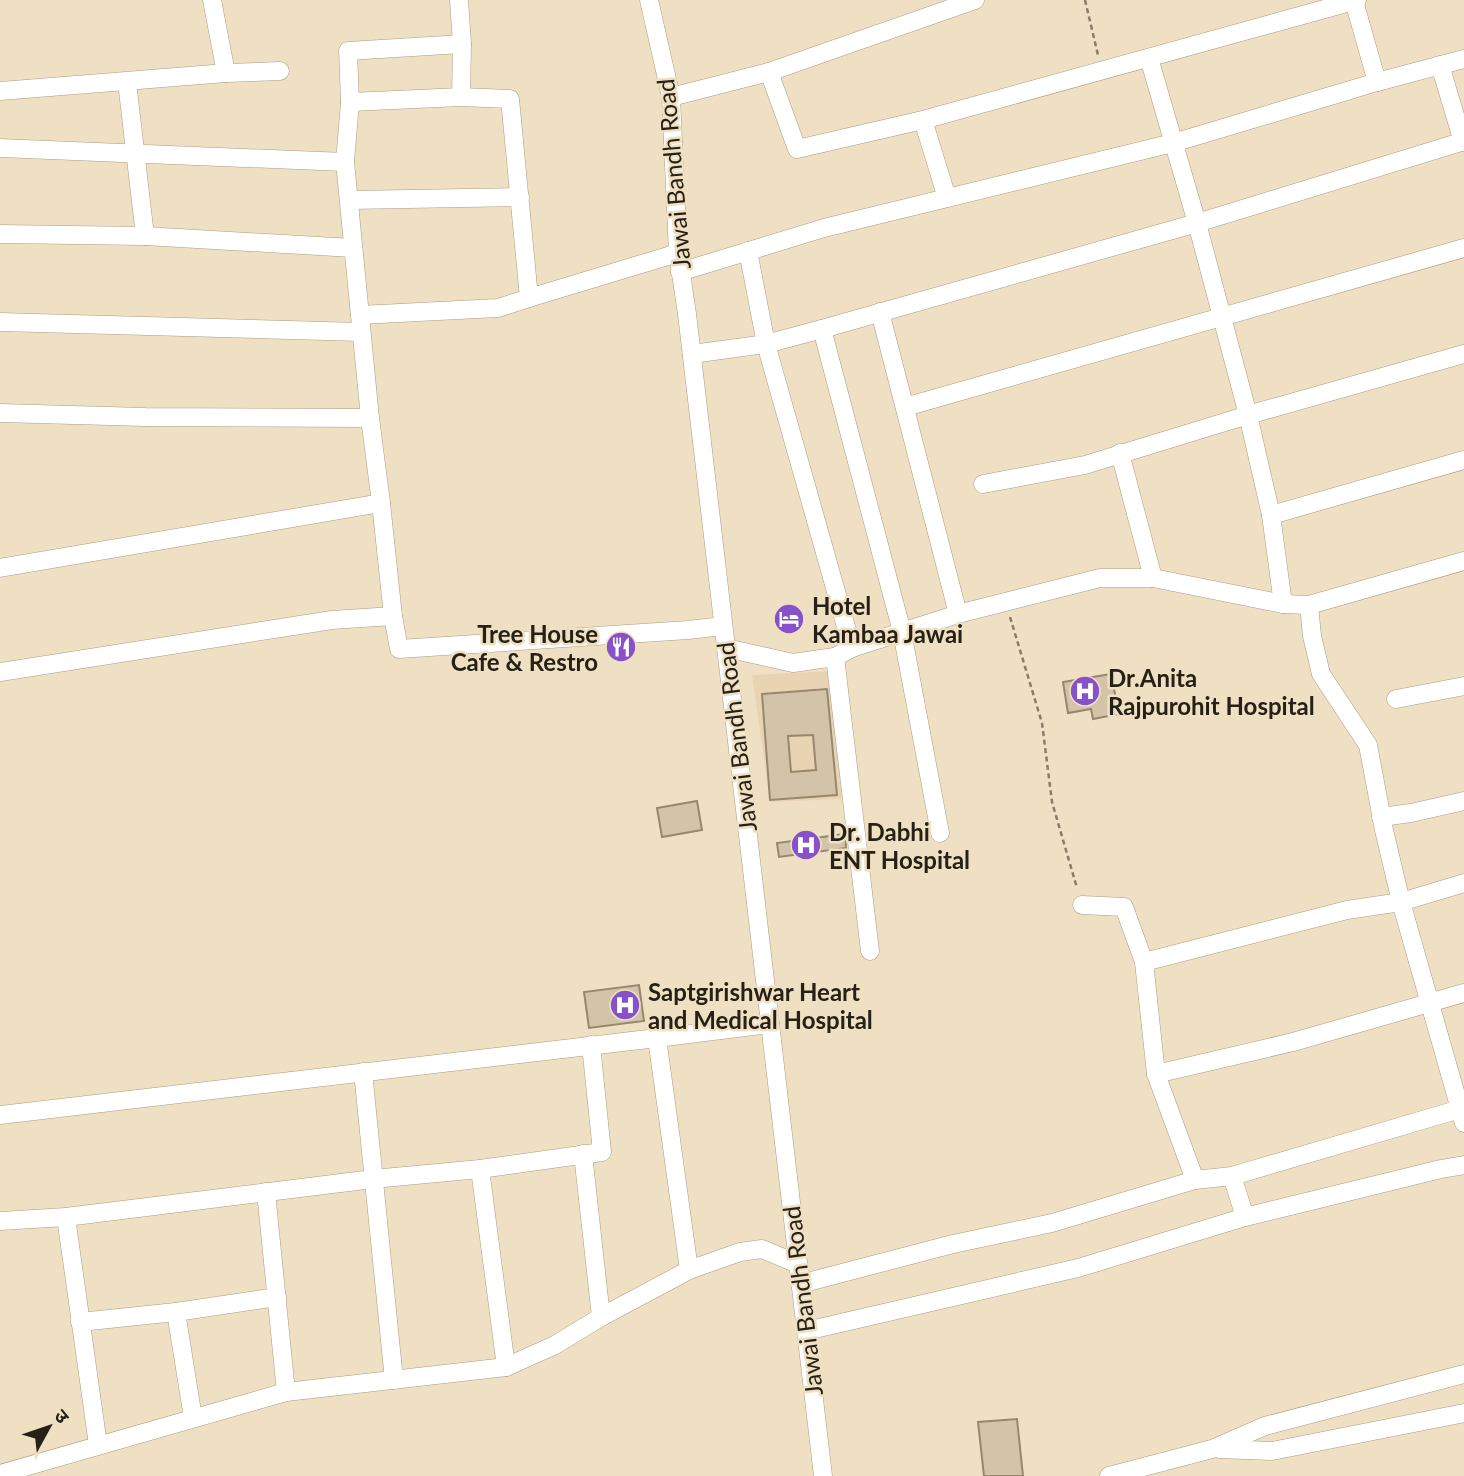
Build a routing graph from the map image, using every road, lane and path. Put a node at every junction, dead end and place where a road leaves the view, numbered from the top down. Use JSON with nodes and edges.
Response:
{"nodes":[{"id":1,"x":212,"y":0,"type":"edge"},
{"id":2,"x":459,"y":0,"type":"edge"},
{"id":3,"x":649,"y":0,"type":"edge"},
{"id":4,"x":975,"y":0,"type":"edge"},
{"id":5,"x":1084,"y":0,"type":"edge"},
{"id":6,"x":1355,"y":1,"type":"edge"},
{"id":7,"x":462,"y":44,"type":"junction"},
{"id":8,"x":1150,"y":58,"type":"junction"},
{"id":9,"x":1464,"y":59,"type":"edge"},
{"id":10,"x":1440,"y":65,"type":"junction"},
{"id":11,"x":280,"y":71,"type":"dead end"},
{"id":12,"x":1102,"y":71,"type":"junction"},
{"id":13,"x":769,"y":72,"type":"junction"},
{"id":14,"x":226,"y":73,"type":"junction"},
{"id":15,"x":127,"y":82,"type":"junction"},
{"id":16,"x":1377,"y":82,"type":"junction"},
{"id":17,"x":0,"y":91,"type":"edge"},
{"id":18,"x":461,"y":97,"type":"junction"},
{"id":19,"x":671,"y":97,"type":"junction"},
{"id":20,"x":350,"y":102,"type":"junction"},
{"id":21,"x":923,"y":120,"type":"junction"},
{"id":22,"x":1463,"y":141,"type":"edge"},
{"id":23,"x":1173,"y":143,"type":"junction"},
{"id":24,"x":0,"y":148,"type":"edge"},
{"id":25,"x":136,"y":153,"type":"junction"},
{"id":26,"x":345,"y":162,"type":"junction"},
{"id":27,"x":520,"y":197,"type":"junction"},
{"id":28,"x":947,"y":198,"type":"junction"},
{"id":29,"x":349,"y":200,"type":"junction"},
{"id":30,"x":1197,"y":223,"type":"junction"},
{"id":31,"x":0,"y":234,"type":"edge"},
{"id":32,"x":145,"y":236,"type":"junction"},
{"id":33,"x":354,"y":248,"type":"junction"},
{"id":34,"x":1464,"y":248,"type":"edge"},
{"id":35,"x":748,"y":251,"type":"junction"},
{"id":36,"x":678,"y":253,"type":"junction"},
{"id":37,"x":680,"y":272,"type":"junction"},
{"id":38,"x":529,"y":298,"type":"junction"},
{"id":39,"x":880,"y":312,"type":"junction"},
{"id":40,"x":1222,"y":318,"type":"junction"},
{"id":41,"x":0,"y":322,"type":"edge"},
{"id":42,"x":360,"y":323,"type":"junction"},
{"id":43,"x":822,"y":329,"type":"junction"},
{"id":44,"x":766,"y":344,"type":"junction"},
{"id":45,"x":692,"y":354,"type":"junction"},
{"id":46,"x":1464,"y":354,"type":"edge"},
{"id":47,"x":905,"y":407,"type":"junction"},
{"id":48,"x":0,"y":413,"type":"edge"},
{"id":49,"x":1248,"y":415,"type":"junction"},
{"id":50,"x":370,"y":418,"type":"junction"},
{"id":51,"x":1121,"y":453,"type":"junction"},
{"id":52,"x":1464,"y":460,"type":"edge"},
{"id":53,"x":983,"y":484,"type":"dead end"},
{"id":54,"x":381,"y":503,"type":"junction"},
{"id":55,"x":1271,"y":515,"type":"junction"},
{"id":56,"x":1464,"y":561,"type":"edge"},
{"id":57,"x":0,"y":568,"type":"edge"},
{"id":58,"x":1153,"y":578,"type":"junction"},
{"id":59,"x":1006,"y":602,"type":"junction"},
{"id":60,"x":1283,"y":604,"type":"junction"},
{"id":61,"x":1309,"y":606,"type":"junction"},
{"id":62,"x":958,"y":614,"type":"junction"},
{"id":63,"x":393,"y":616,"type":"junction"},
{"id":64,"x":723,"y":626,"type":"junction"},
{"id":65,"x":902,"y":632,"type":"junction"},
{"id":66,"x":726,"y":648,"type":"junction"},
{"id":67,"x":852,"y":648,"type":"junction"},
{"id":68,"x":835,"y":657,"type":"junction"},
{"id":69,"x":0,"y":672,"type":"edge"},
{"id":70,"x":1464,"y":686,"type":"edge"},
{"id":71,"x":1396,"y":699,"type":"dead end"},
{"id":72,"x":1464,"y":801,"type":"edge"},
{"id":73,"x":1381,"y":817,"type":"junction"},
{"id":74,"x":940,"y":833,"type":"dead end"},
{"id":75,"x":1464,"y":883,"type":"edge"},
{"id":76,"x":1401,"y":902,"type":"junction"},
{"id":77,"x":1082,"y":905,"type":"joint"},
{"id":78,"x":870,"y":951,"type":"dead end"},
{"id":79,"x":1144,"y":962,"type":"junction"},
{"id":80,"x":1464,"y":993,"type":"edge"},
{"id":81,"x":1429,"y":1003,"type":"junction"},
{"id":82,"x":770,"y":1024,"type":"junction"},
{"id":83,"x":657,"y":1038,"type":"junction"},
{"id":84,"x":591,"y":1045,"type":"junction"},
{"id":85,"x":363,"y":1072,"type":"junction"},
{"id":86,"x":1156,"y":1073,"type":"junction"},
{"id":87,"x":1463,"y":1113,"type":"edge"},
{"id":88,"x":0,"y":1115,"type":"edge"},
{"id":89,"x":583,"y":1154,"type":"junction"},
{"id":90,"x":1464,"y":1165,"type":"edge"},
{"id":91,"x":480,"y":1169,"type":"junction"},
{"id":92,"x":1232,"y":1176,"type":"junction"},
{"id":93,"x":373,"y":1179,"type":"junction"},
{"id":94,"x":1195,"y":1180,"type":"junction"},
{"id":95,"x":266,"y":1192,"type":"junction"},
{"id":96,"x":66,"y":1217,"type":"junction"},
{"id":97,"x":1245,"y":1217,"type":"junction"},
{"id":98,"x":0,"y":1221,"type":"edge"},
{"id":99,"x":798,"y":1264,"type":"junction"},
{"id":100,"x":689,"y":1270,"type":"junction"},
{"id":101,"x":800,"y":1284,"type":"junction"},
{"id":102,"x":277,"y":1297,"type":"junction"},
{"id":103,"x":176,"y":1312,"type":"junction"},
{"id":104,"x":601,"y":1317,"type":"junction"},
{"id":105,"x":80,"y":1322,"type":"junction"},
{"id":106,"x":806,"y":1331,"type":"junction"},
{"id":107,"x":506,"y":1367,"type":"junction"},
{"id":108,"x":1464,"y":1374,"type":"edge"},
{"id":109,"x":394,"y":1380,"type":"junction"},
{"id":110,"x":286,"y":1392,"type":"junction"},
{"id":111,"x":1464,"y":1413,"type":"edge"},
{"id":112,"x":193,"y":1418,"type":"junction"},
{"id":113,"x":99,"y":1446,"type":"junction"},
{"id":114,"x":1212,"y":1449,"type":"junction"},
{"id":115,"x":0,"y":1474,"type":"edge"},
{"id":116,"x":823,"y":1476,"type":"edge"},
{"id":117,"x":1109,"y":1476,"type":"edge"}],
"edges":[{"from":1,"to":14,"type":"street"},
{"from":2,"to":7,"type":"street"},
{"from":3,"to":19,"type":"street","name":"Jawai Bandh Road"},
{"from":4,"to":13,"type":"street"},
{"from":5,"to":12,"type":"path"},
{"from":6,"to":8,"type":"street"},
{"from":6,"to":16,"type":"street"},
{"from":7,"to":18,"type":"street"},
{"from":7,"to":20,"type":"street"},
{"from":8,"to":12,"type":"street"},
{"from":8,"to":23,"type":"street"},
{"from":9,"to":10,"type":"street"},
{"from":10,"to":16,"type":"street"},
{"from":10,"to":22,"type":"street"},
{"from":11,"to":14,"type":"street"},
{"from":12,"to":21,"type":"street"},
{"from":13,"to":19,"type":"street"},
{"from":13,"to":21,"type":"street"},
{"from":14,"to":15,"type":"street"},
{"from":15,"to":17,"type":"street"},
{"from":15,"to":25,"type":"street"},
{"from":16,"to":23,"type":"street"},
{"from":18,"to":20,"type":"street"},
{"from":18,"to":27,"type":"street"},
{"from":19,"to":36,"type":"street","name":"Jawai Bandh Road"},
{"from":20,"to":26,"type":"street"},
{"from":21,"to":28,"type":"street"},
{"from":22,"to":30,"type":"street"},
{"from":23,"to":28,"type":"street"},
{"from":23,"to":30,"type":"street"},
{"from":24,"to":25,"type":"street"},
{"from":25,"to":26,"type":"street"},
{"from":25,"to":32,"type":"street"},
{"from":26,"to":29,"type":"street"},
{"from":27,"to":29,"type":"street"},
{"from":27,"to":38,"type":"street"},
{"from":28,"to":35,"type":"street"},
{"from":29,"to":33,"type":"street"},
{"from":30,"to":39,"type":"street"},
{"from":30,"to":40,"type":"street"},
{"from":31,"to":32,"type":"street"},
{"from":32,"to":33,"type":"street"},
{"from":33,"to":42,"type":"street"},
{"from":34,"to":40,"type":"street"},
{"from":35,"to":37,"type":"street"},
{"from":35,"to":44,"type":"street"},
{"from":36,"to":37,"type":"street","name":"Jawai Bandh Road"},
{"from":36,"to":38,"type":"street"},
{"from":37,"to":45,"type":"street","name":"Jawai Bandh Road"},
{"from":38,"to":42,"type":"street"},
{"from":39,"to":43,"type":"street"},
{"from":39,"to":47,"type":"street"},
{"from":40,"to":47,"type":"street"},
{"from":40,"to":49,"type":"street"},
{"from":41,"to":42,"type":"street"},
{"from":42,"to":50,"type":"street"},
{"from":43,"to":44,"type":"street"},
{"from":43,"to":65,"type":"street"},
{"from":44,"to":45,"type":"street"},
{"from":44,"to":67,"type":"street"},
{"from":45,"to":64,"type":"street","name":"Jawai Bandh Road"},
{"from":46,"to":49,"type":"street"},
{"from":47,"to":62,"type":"street"},
{"from":48,"to":50,"type":"street"},
{"from":49,"to":51,"type":"street"},
{"from":49,"to":55,"type":"street"},
{"from":50,"to":54,"type":"street"},
{"from":51,"to":53,"type":"street"},
{"from":51,"to":58,"type":"street"},
{"from":52,"to":55,"type":"street"},
{"from":54,"to":57,"type":"street"},
{"from":54,"to":63,"type":"street"},
{"from":55,"to":60,"type":"street"},
{"from":56,"to":61,"type":"street"},
{"from":58,"to":59,"type":"street"},
{"from":58,"to":60,"type":"street"},
{"from":59,"to":62,"type":"street"},
{"from":59,"to":77,"type":"path"},
{"from":60,"to":61,"type":"street"},
{"from":61,"to":73,"type":"street"},
{"from":62,"to":65,"type":"street"},
{"from":63,"to":64,"type":"street"},
{"from":63,"to":69,"type":"street"},
{"from":64,"to":66,"type":"street","name":"Jawai Bandh Road"},
{"from":65,"to":67,"type":"street"},
{"from":65,"to":74,"type":"street"},
{"from":66,"to":68,"type":"street"},
{"from":66,"to":82,"type":"street","name":"Jawai Bandh Road"},
{"from":67,"to":68,"type":"street"},
{"from":68,"to":78,"type":"street"},
{"from":70,"to":71,"type":"street"},
{"from":72,"to":73,"type":"street"},
{"from":73,"to":76,"type":"street"},
{"from":75,"to":76,"type":"street"},
{"from":76,"to":79,"type":"street"},
{"from":76,"to":81,"type":"street"},
{"from":77,"to":79,"type":"street"},
{"from":79,"to":86,"type":"street"},
{"from":80,"to":81,"type":"street"},
{"from":81,"to":86,"type":"street"},
{"from":81,"to":87,"type":"street"},
{"from":82,"to":83,"type":"street"},
{"from":82,"to":99,"type":"street","name":"Jawai Bandh Road"},
{"from":83,"to":84,"type":"street"},
{"from":83,"to":100,"type":"street"},
{"from":84,"to":85,"type":"street"},
{"from":84,"to":89,"type":"street"},
{"from":85,"to":88,"type":"street"},
{"from":85,"to":93,"type":"street"},
{"from":86,"to":94,"type":"street"},
{"from":87,"to":92,"type":"street"},
{"from":89,"to":91,"type":"street"},
{"from":89,"to":104,"type":"street"},
{"from":90,"to":97,"type":"street"},
{"from":91,"to":93,"type":"street"},
{"from":91,"to":107,"type":"street"},
{"from":92,"to":94,"type":"street"},
{"from":92,"to":97,"type":"street"},
{"from":93,"to":95,"type":"street"},
{"from":93,"to":109,"type":"street"},
{"from":94,"to":101,"type":"street"},
{"from":95,"to":96,"type":"street"},
{"from":95,"to":102,"type":"street"},
{"from":96,"to":98,"type":"street"},
{"from":96,"to":105,"type":"street"},
{"from":97,"to":106,"type":"street"},
{"from":99,"to":100,"type":"street"},
{"from":99,"to":101,"type":"street","name":"Jawai Bandh Road"},
{"from":100,"to":104,"type":"street"},
{"from":101,"to":106,"type":"street","name":"Jawai Bandh Road"},
{"from":102,"to":103,"type":"street"},
{"from":102,"to":110,"type":"street"},
{"from":103,"to":105,"type":"street"},
{"from":103,"to":112,"type":"street"},
{"from":104,"to":107,"type":"street"},
{"from":105,"to":113,"type":"street"},
{"from":106,"to":116,"type":"street","name":"Jawai Bandh Road"},
{"from":107,"to":109,"type":"street"},
{"from":108,"to":114,"type":"street"},
{"from":109,"to":110,"type":"street"},
{"from":110,"to":112,"type":"street"},
{"from":111,"to":114,"type":"street"},
{"from":112,"to":113,"type":"street"},
{"from":113,"to":115,"type":"street"},
{"from":114,"to":117,"type":"street"}]}
